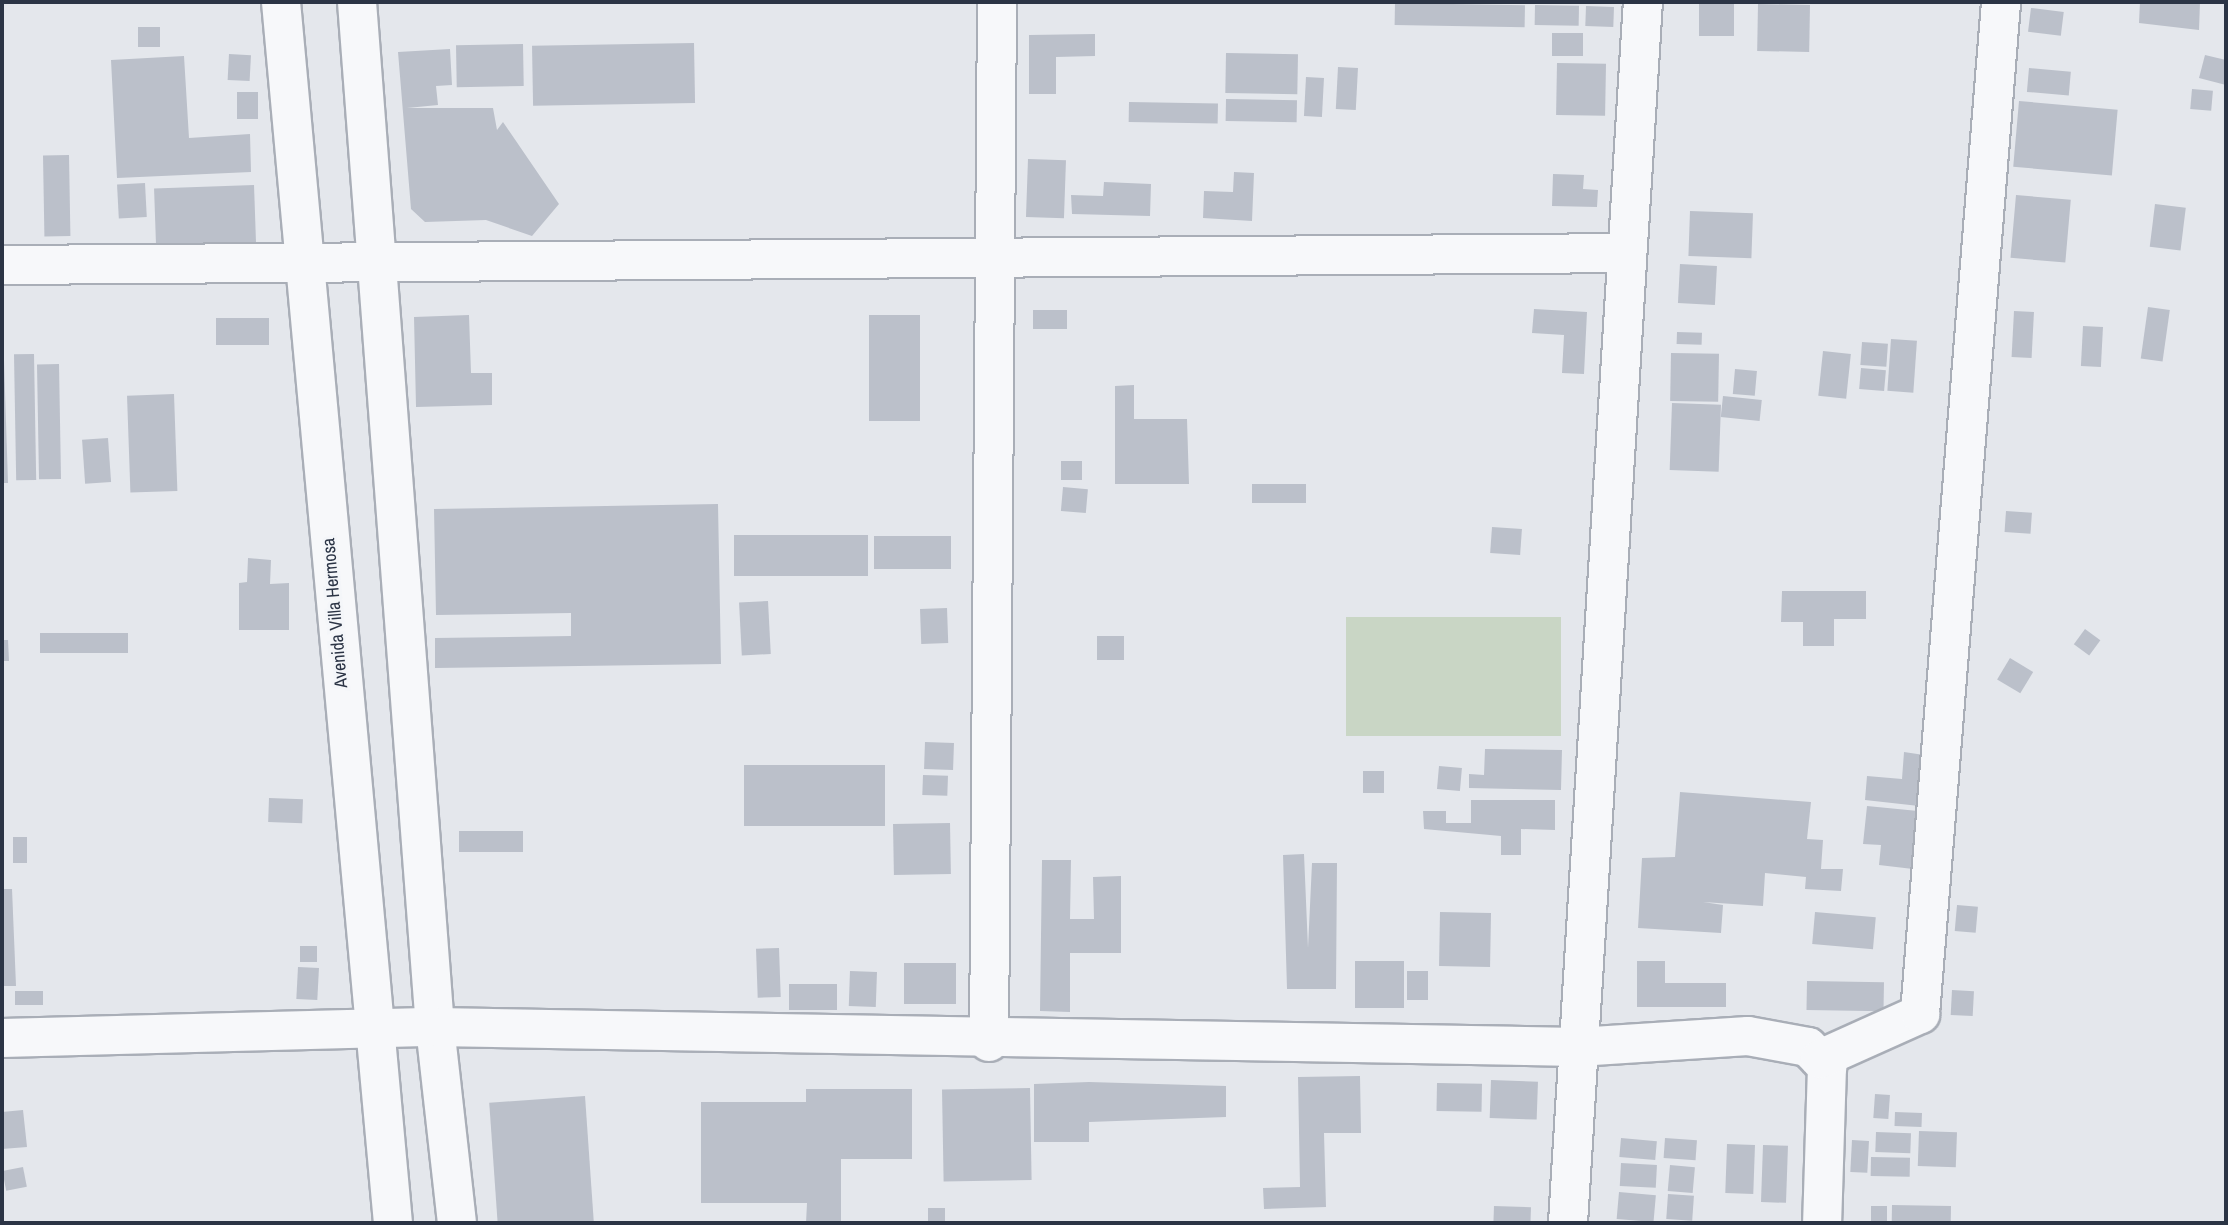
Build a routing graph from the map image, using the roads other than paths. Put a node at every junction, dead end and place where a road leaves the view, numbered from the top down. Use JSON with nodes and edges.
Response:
{"nodes":[{"id":1,"x":281,"y":2,"type":"edge"},
{"id":2,"x":357,"y":2,"type":"edge"},
{"id":3,"x":997,"y":2,"type":"edge"},
{"id":4,"x":1643,"y":2,"type":"edge"},
{"id":5,"x":2001,"y":2,"type":"edge"},
{"id":6,"x":1623,"y":253,"type":"junction"},
{"id":7,"x":997,"y":259,"type":"junction"},
{"id":8,"x":381,"y":260,"type":"junction"},
{"id":9,"x":304,"y":263,"type":"junction"},
{"id":10,"x":2,"y":265,"type":"edge"},
{"id":11,"x":371,"y":1027,"type":"junction"},
{"id":12,"x":435,"y":1027,"type":"junction"},
{"id":13,"x":2,"y":1038,"type":"edge"},
{"id":14,"x":989,"y":1042,"type":"junction"},
{"id":15,"x":1577,"y":1047,"type":"junction"},
{"id":16,"x":1820,"y":1059,"type":"junction"},
{"id":17,"x":393,"y":1223,"type":"edge"},
{"id":18,"x":457,"y":1223,"type":"edge"},
{"id":19,"x":1568,"y":1223,"type":"edge"},
{"id":20,"x":1822,"y":1223,"type":"edge"}],
"edges":[{"from":1,"to":9,"type":"street","name":"Avenida Villa Hermosa"},
{"from":2,"to":8,"type":"street"},
{"from":3,"to":7,"type":"street"},
{"from":4,"to":6,"type":"street"},
{"from":5,"to":16,"type":"street"},
{"from":6,"to":7,"type":"street"},
{"from":6,"to":15,"type":"street"},
{"from":7,"to":8,"type":"street"},
{"from":7,"to":14,"type":"street"},
{"from":8,"to":9,"type":"street"},
{"from":8,"to":12,"type":"street"},
{"from":9,"to":10,"type":"street"},
{"from":9,"to":11,"type":"street","name":"Avenida Villa Hermosa"},
{"from":11,"to":12,"type":"street"},
{"from":11,"to":13,"type":"street"},
{"from":11,"to":17,"type":"street","name":"Avenida Villa Hermosa"},
{"from":12,"to":14,"type":"street"},
{"from":12,"to":18,"type":"street"},
{"from":14,"to":15,"type":"street"},
{"from":15,"to":16,"type":"street"},
{"from":15,"to":19,"type":"street"},
{"from":16,"to":20,"type":"street"}]}
